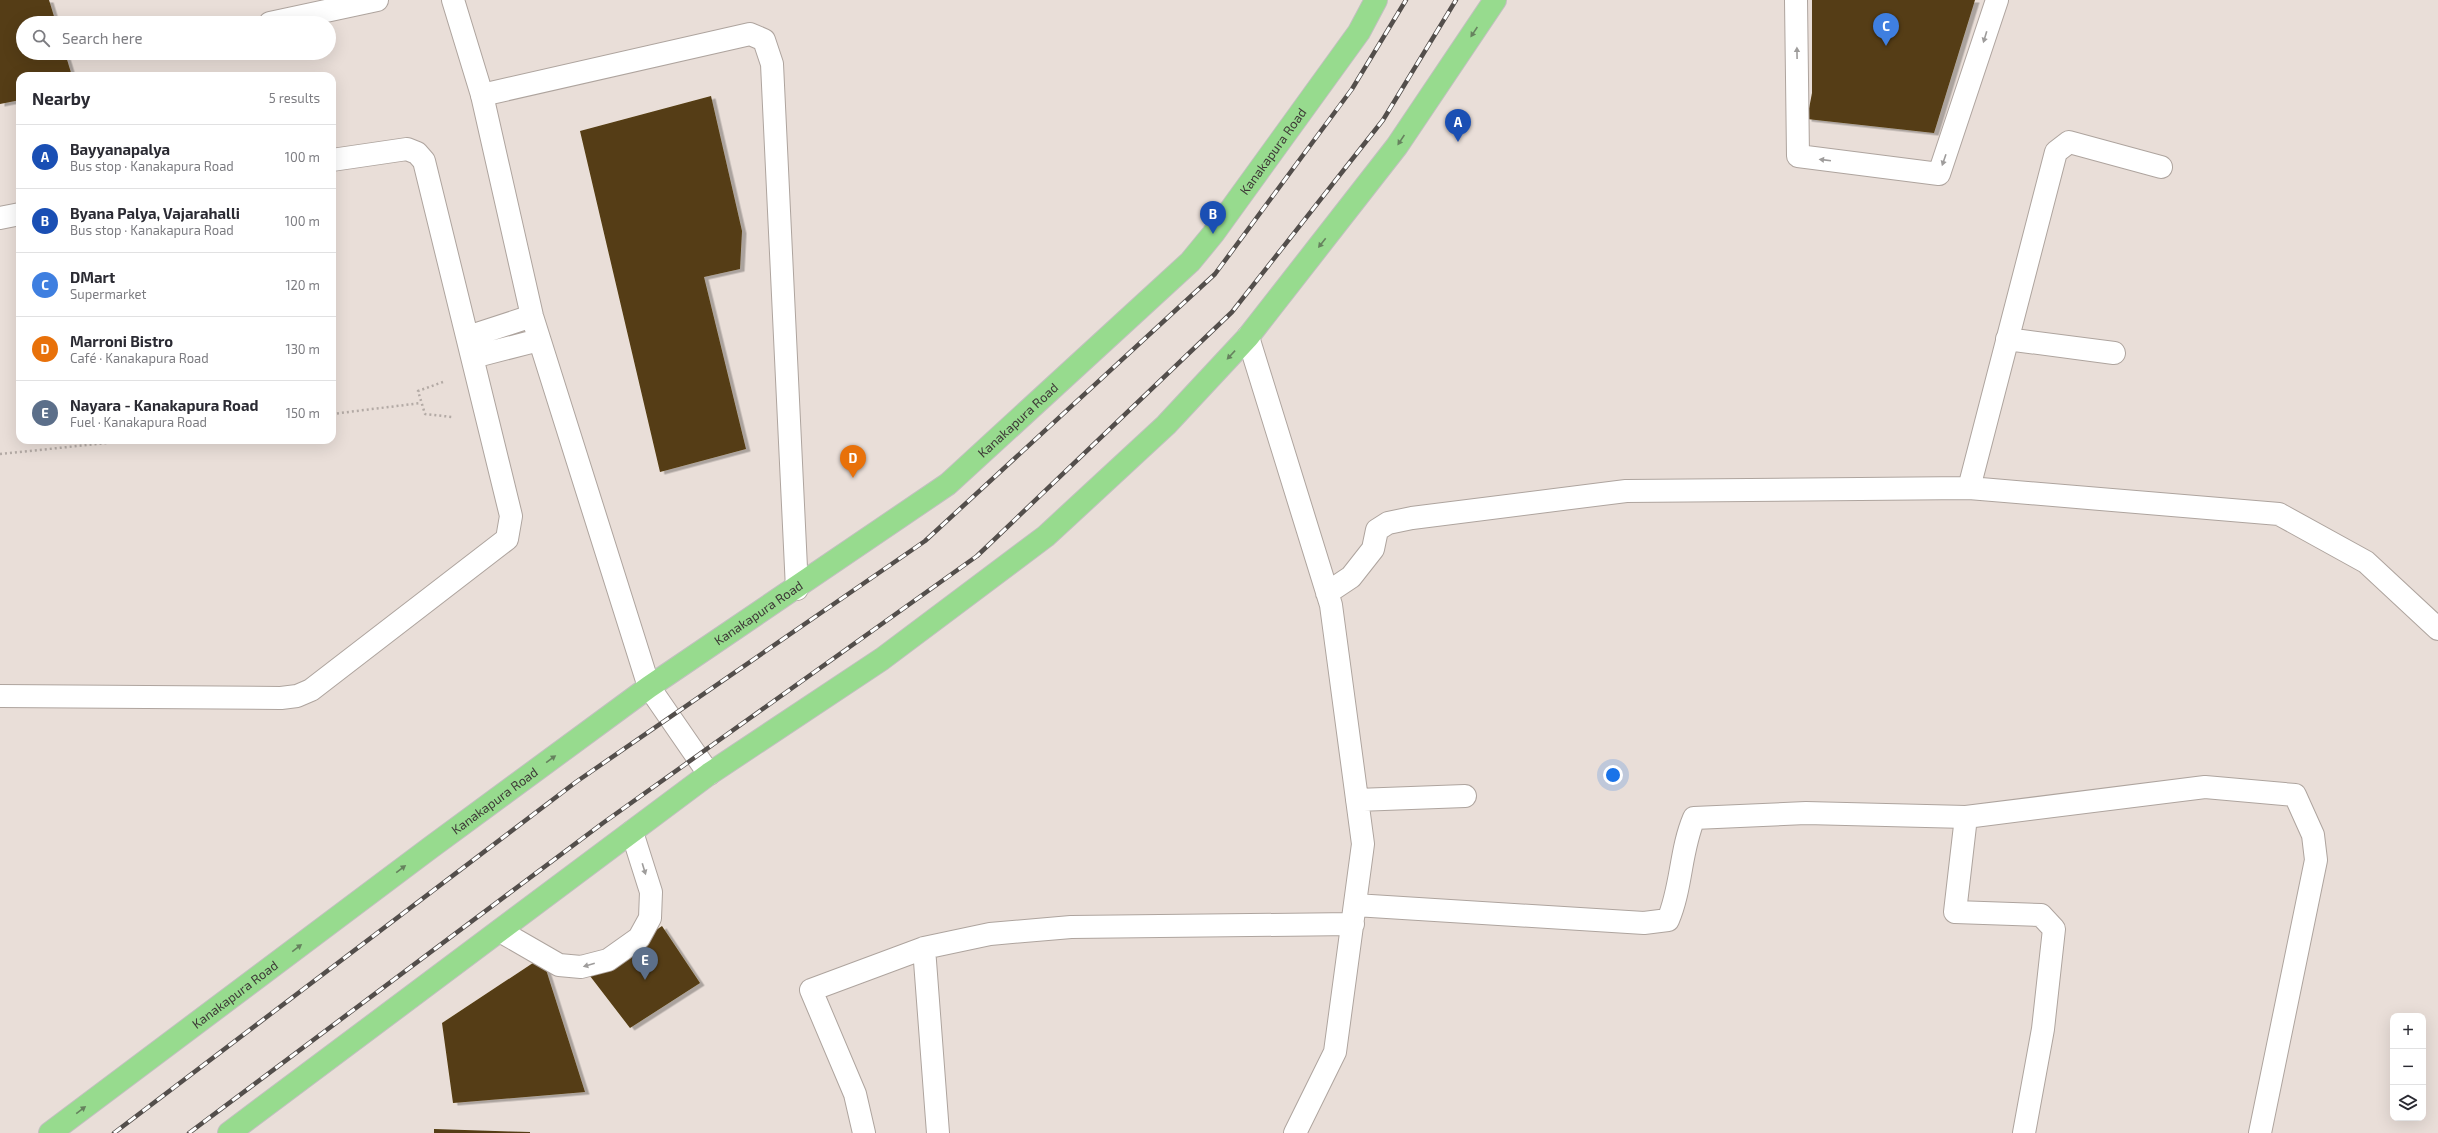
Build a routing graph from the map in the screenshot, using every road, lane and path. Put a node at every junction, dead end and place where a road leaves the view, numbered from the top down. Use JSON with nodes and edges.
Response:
{"nodes":[{"id":1,"x":377,"y":0,"type":"edge"},
{"id":2,"x":453,"y":0,"type":"edge"},
{"id":3,"x":1376,"y":0,"type":"edge"},
{"id":4,"x":1495,"y":0,"type":"edge"},
{"id":5,"x":1796,"y":0,"type":"edge"},
{"id":6,"x":1997,"y":0,"type":"edge"},
{"id":7,"x":303,"y":16,"type":"edge"},
{"id":8,"x":482,"y":95,"type":"junction"},
{"id":9,"x":336,"y":159,"type":"edge"},
{"id":10,"x":2161,"y":167,"type":"dead end"},
{"id":11,"x":16,"y":215,"type":"edge"},
{"id":12,"x":0,"y":218,"type":"edge"},
{"id":13,"x":532,"y":316,"type":"junction"},
{"id":14,"x":1248,"y":337,"type":"junction"},
{"id":15,"x":2008,"y":339,"type":"junction"},
{"id":16,"x":539,"y":340,"type":"junction"},
{"id":17,"x":470,"y":347,"type":"junction"},
{"id":18,"x":2114,"y":353,"type":"dead end"},
{"id":19,"x":421,"y":403,"type":"dead end"},
{"id":20,"x":336,"y":414,"type":"edge"},
{"id":21,"x":97,"y":444,"type":"edge"},
{"id":22,"x":0,"y":454,"type":"edge"},
{"id":23,"x":1969,"y":488,"type":"junction"},
{"id":24,"x":797,"y":589,"type":"junction"},
{"id":25,"x":1327,"y":593,"type":"junction"},
{"id":26,"x":2438,"y":629,"type":"edge"},
{"id":27,"x":649,"y":687,"type":"junction"},
{"id":28,"x":0,"y":696,"type":"edge"},
{"id":29,"x":709,"y":774,"type":"junction"},
{"id":30,"x":1465,"y":796,"type":"dead end"},
{"id":31,"x":1357,"y":800,"type":"junction"},
{"id":32,"x":1966,"y":817,"type":"junction"},
{"id":33,"x":632,"y":832,"type":"junction"},
{"id":34,"x":1354,"y":914,"type":"junction"},
{"id":35,"x":500,"y":931,"type":"junction"},
{"id":36,"x":924,"y":948,"type":"junction"},
{"id":37,"x":50,"y":1133,"type":"edge"},
{"id":38,"x":229,"y":1133,"type":"edge"},
{"id":39,"x":864,"y":1133,"type":"edge"},
{"id":40,"x":938,"y":1133,"type":"edge"},
{"id":41,"x":1295,"y":1133,"type":"edge"},
{"id":42,"x":2024,"y":1133,"type":"edge"},
{"id":43,"x":2260,"y":1133,"type":"edge"}],
"edges":[{"from":1,"to":7,"type":"street"},
{"from":2,"to":8,"type":"street"},
{"from":3,"to":24,"type":"highway","name":"Kanakapura Road"},
{"from":4,"to":14,"type":"highway","one_way":true},
{"from":6,"to":5,"type":"street","one_way":true},
{"from":8,"to":13,"type":"street"},
{"from":8,"to":24,"type":"street"},
{"from":9,"to":17,"type":"street"},
{"from":10,"to":15,"type":"street"},
{"from":11,"to":12,"type":"street"},
{"from":13,"to":16,"type":"street"},
{"from":13,"to":17,"type":"street"},
{"from":14,"to":25,"type":"street"},
{"from":14,"to":29,"type":"highway","one_way":true},
{"from":15,"to":18,"type":"street"},
{"from":15,"to":23,"type":"street"},
{"from":16,"to":17,"type":"street"},
{"from":16,"to":27,"type":"street"},
{"from":17,"to":28,"type":"street"},
{"from":19,"to":20,"type":"path"},
{"from":21,"to":22,"type":"path"},
{"from":23,"to":25,"type":"street"},
{"from":23,"to":26,"type":"street"},
{"from":24,"to":27,"type":"highway","name":"Kanakapura Road"},
{"from":25,"to":31,"type":"street"},
{"from":27,"to":29,"type":"street"},
{"from":37,"to":27,"type":"highway","name":"Kanakapura Road","one_way":true},
{"from":29,"to":33,"type":"highway"},
{"from":30,"to":31,"type":"street"},
{"from":31,"to":34,"type":"street"},
{"from":32,"to":34,"type":"street"},
{"from":32,"to":42,"type":"street"},
{"from":32,"to":43,"type":"street"},
{"from":33,"to":35,"type":"highway"},
{"from":33,"to":35,"type":"street","one_way":true},
{"from":34,"to":36,"type":"street"},
{"from":34,"to":41,"type":"street"},
{"from":35,"to":38,"type":"highway"},
{"from":36,"to":39,"type":"street"},
{"from":36,"to":40,"type":"street"}]}
